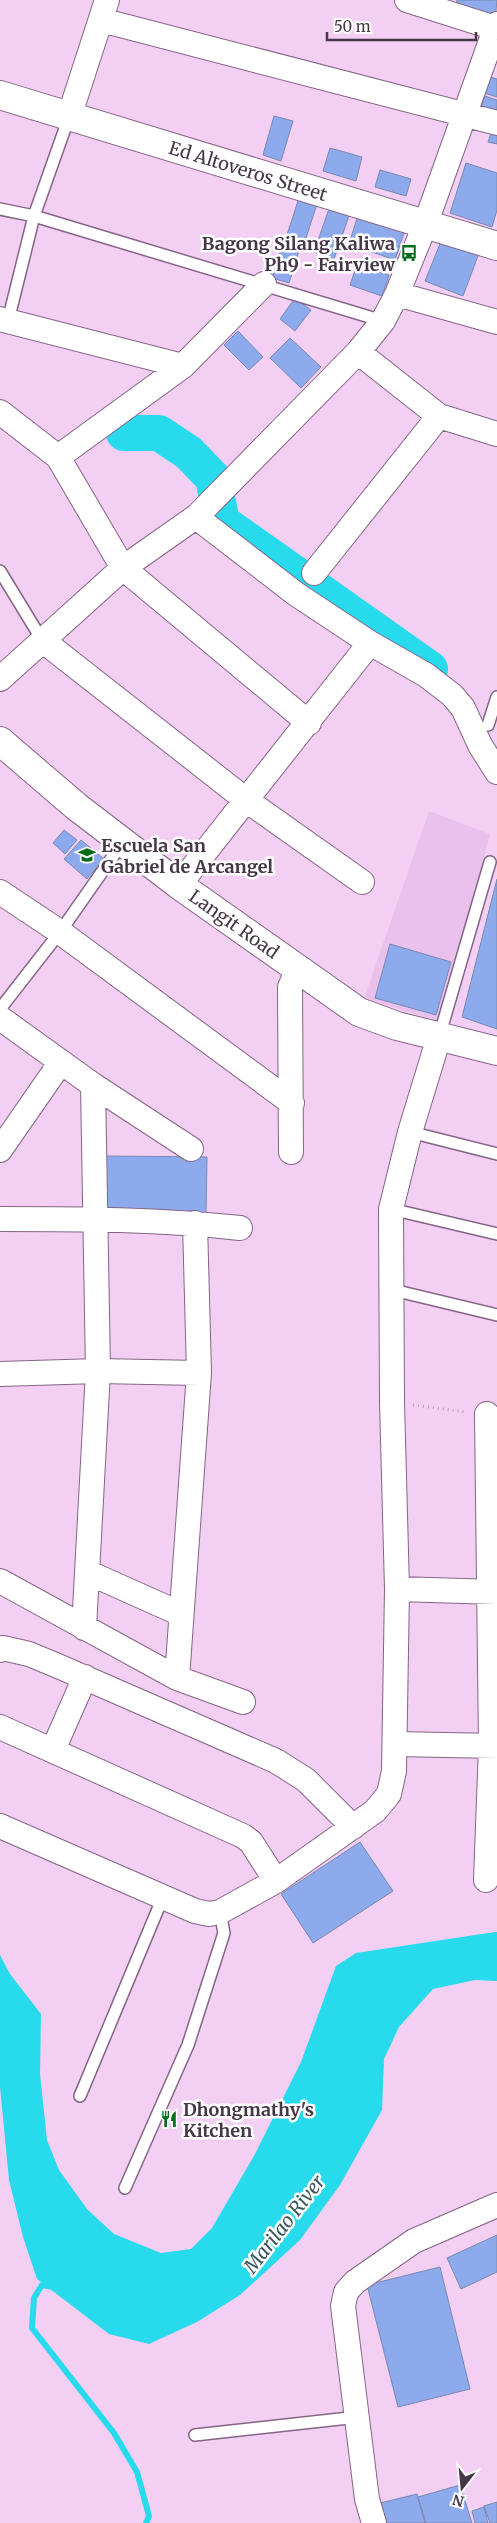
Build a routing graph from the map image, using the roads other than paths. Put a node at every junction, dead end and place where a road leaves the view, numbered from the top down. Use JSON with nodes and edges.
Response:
{"nodes":[{"id":1,"x":406,"y":0,"type":"edge"},
{"id":2,"x":104,"y":10,"type":"edge"},
{"id":3,"x":496,"y":26,"type":"edge"},
{"id":4,"x":0,"y":95,"type":"edge"},
{"id":5,"x":464,"y":113,"type":"junction"},
{"id":6,"x":69,"y":117,"type":"junction"},
{"id":7,"x":497,"y":123,"type":"edge"},
{"id":8,"x":0,"y":209,"type":"edge"},
{"id":9,"x":34,"y":216,"type":"junction"},
{"id":10,"x":425,"y":225,"type":"junction"},
{"id":11,"x":497,"y":246,"type":"edge"},
{"id":12,"x":264,"y":284,"type":"junction"},
{"id":13,"x":398,"y":294,"type":"junction"},
{"id":14,"x":4,"y":320,"type":"edge"},
{"id":15,"x":383,"y":321,"type":"junction"},
{"id":16,"x":497,"y":322,"type":"edge"},
{"id":17,"x":358,"y":352,"type":"junction"},
{"id":18,"x":183,"y":366,"type":"junction"},
{"id":19,"x":0,"y":412,"type":"edge"},
{"id":20,"x":439,"y":416,"type":"junction"},
{"id":21,"x":497,"y":434,"type":"edge"},
{"id":22,"x":58,"y":457,"type":"junction"},
{"id":23,"x":197,"y":516,"type":"junction"},
{"id":24,"x":123,"y":568,"type":"junction"},
{"id":25,"x":0,"y":572,"type":"edge"},
{"id":26,"x":314,"y":573,"type":"dead end"},
{"id":27,"x":42,"y":640,"type":"junction"},
{"id":28,"x":370,"y":643,"type":"junction"},
{"id":29,"x":0,"y":679,"type":"edge"},
{"id":30,"x":497,"y":697,"type":"edge"},
{"id":31,"x":309,"y":723,"type":"junction"},
{"id":32,"x":488,"y":725,"type":"dead end"},
{"id":33,"x":0,"y":742,"type":"edge"},
{"id":34,"x":497,"y":772,"type":"edge"},
{"id":35,"x":246,"y":800,"type":"junction"},
{"id":36,"x":123,"y":842,"type":"junction"},
{"id":37,"x":490,"y":862,"type":"dead end"},
{"id":38,"x":362,"y":882,"type":"dead end"},
{"id":39,"x":179,"y":885,"type":"junction"},
{"id":40,"x":0,"y":892,"type":"edge"},
{"id":41,"x":60,"y":932,"type":"junction"},
{"id":42,"x":298,"y":969,"type":"junction"},
{"id":43,"x":0,"y":1009,"type":"edge"},
{"id":44,"x":0,"y":1018,"type":"edge"},
{"id":45,"x":439,"y":1037,"type":"junction"},
{"id":46,"x":497,"y":1051,"type":"edge"},
{"id":47,"x":61,"y":1062,"type":"junction"},
{"id":48,"x":92,"y":1085,"type":"junction"},
{"id":49,"x":292,"y":1103,"type":"junction"},
{"id":50,"x":410,"y":1132,"type":"junction"},
{"id":51,"x":191,"y":1149,"type":"dead end"},
{"id":52,"x":0,"y":1150,"type":"edge"},
{"id":53,"x":291,"y":1152,"type":"dead end"},
{"id":54,"x":497,"y":1154,"type":"edge"},
{"id":55,"x":391,"y":1209,"type":"junction"},
{"id":56,"x":95,"y":1218,"type":"junction"},
{"id":57,"x":0,"y":1219,"type":"edge"},
{"id":58,"x":195,"y":1223,"type":"junction"},
{"id":59,"x":240,"y":1228,"type":"dead end"},
{"id":60,"x":497,"y":1234,"type":"edge"},
{"id":61,"x":393,"y":1290,"type":"junction"},
{"id":62,"x":497,"y":1316,"type":"edge"},
{"id":63,"x":98,"y":1371,"type":"junction"},
{"id":64,"x":198,"y":1373,"type":"junction"},
{"id":65,"x":0,"y":1374,"type":"edge"},
{"id":66,"x":487,"y":1414,"type":"road end"},
{"id":67,"x":87,"y":1572,"type":"junction"},
{"id":68,"x":0,"y":1574,"type":"edge"},
{"id":69,"x":0,"y":1581,"type":"edge"},
{"id":70,"x":396,"y":1590,"type":"junction"},
{"id":71,"x":493,"y":1592,"type":"edge"},
{"id":72,"x":181,"y":1614,"type":"junction"},
{"id":73,"x":84,"y":1628,"type":"junction"},
{"id":74,"x":1,"y":1646,"type":"edge"},
{"id":75,"x":85,"y":1677,"type":"junction"},
{"id":76,"x":177,"y":1678,"type":"junction"},
{"id":77,"x":243,"y":1702,"type":"dead end"},
{"id":78,"x":0,"y":1727,"type":"edge"},
{"id":79,"x":395,"y":1744,"type":"junction"},
{"id":80,"x":494,"y":1746,"type":"edge"},
{"id":81,"x":53,"y":1750,"type":"junction"},
{"id":82,"x":0,"y":1826,"type":"edge"},
{"id":83,"x":353,"y":1827,"type":"junction"},
{"id":84,"x":486,"y":1880,"type":"dead end"},
{"id":85,"x":276,"y":1881,"type":"junction"},
{"id":86,"x":163,"y":1897,"type":"junction"},
{"id":87,"x":220,"y":1912,"type":"junction"},
{"id":88,"x":80,"y":2096,"type":"dead end"},
{"id":89,"x":125,"y":2188,"type":"dead end"},
{"id":90,"x":497,"y":2205,"type":"edge"},
{"id":91,"x":358,"y":2417,"type":"junction"},
{"id":92,"x":195,"y":2435,"type":"dead end"},
{"id":93,"x":374,"y":2523,"type":"edge"}],
"edges":[{"from":1,"to":3,"type":"street"},
{"from":2,"to":5,"type":"street"},
{"from":2,"to":6,"type":"street"},
{"from":3,"to":5,"type":"street"},
{"from":4,"to":6,"type":"main road","name":"Ed Altoveros Street"},
{"from":5,"to":7,"type":"street"},
{"from":5,"to":10,"type":"street"},
{"from":6,"to":9,"type":"lane"},
{"from":6,"to":10,"type":"main road","name":"Ed Altoveros Street"},
{"from":8,"to":9,"type":"lane"},
{"from":9,"to":12,"type":"lane"},
{"from":9,"to":14,"type":"lane"},
{"from":10,"to":11,"type":"main road","name":"Ed Altoveros Street"},
{"from":10,"to":13,"type":"street"},
{"from":12,"to":15,"type":"lane"},
{"from":12,"to":18,"type":"street"},
{"from":13,"to":15,"type":"street"},
{"from":13,"to":16,"type":"street"},
{"from":14,"to":18,"type":"street"},
{"from":15,"to":17,"type":"street"},
{"from":17,"to":20,"type":"street"},
{"from":17,"to":23,"type":"street"},
{"from":18,"to":22,"type":"street"},
{"from":19,"to":22,"type":"street"},
{"from":20,"to":21,"type":"street"},
{"from":20,"to":26,"type":"street"},
{"from":22,"to":24,"type":"street"},
{"from":23,"to":24,"type":"street"},
{"from":23,"to":28,"type":"street"},
{"from":24,"to":27,"type":"street"},
{"from":24,"to":31,"type":"street"},
{"from":25,"to":27,"type":"lane"},
{"from":27,"to":29,"type":"street"},
{"from":27,"to":35,"type":"street"},
{"from":28,"to":31,"type":"street"},
{"from":28,"to":34,"type":"street"},
{"from":30,"to":32,"type":"lane"},
{"from":31,"to":35,"type":"street"},
{"from":33,"to":36,"type":"main road","name":"Langit Road"},
{"from":35,"to":38,"type":"street"},
{"from":35,"to":39,"type":"street"},
{"from":36,"to":39,"type":"main road","name":"Langit Road"},
{"from":36,"to":41,"type":"lane"},
{"from":37,"to":45,"type":"lane"},
{"from":39,"to":42,"type":"main road","name":"Langit Road"},
{"from":40,"to":41,"type":"street"},
{"from":41,"to":43,"type":"lane"},
{"from":41,"to":49,"type":"street"},
{"from":42,"to":45,"type":"main road","name":"Langit Road"},
{"from":42,"to":49,"type":"street"},
{"from":44,"to":47,"type":"street"},
{"from":45,"to":46,"type":"main road","name":"Langit Road"},
{"from":45,"to":50,"type":"street"},
{"from":47,"to":48,"type":"street"},
{"from":47,"to":52,"type":"street"},
{"from":48,"to":51,"type":"street"},
{"from":48,"to":56,"type":"street"},
{"from":49,"to":53,"type":"street"},
{"from":50,"to":54,"type":"lane"},
{"from":50,"to":55,"type":"street"},
{"from":55,"to":60,"type":"lane"},
{"from":55,"to":61,"type":"street"},
{"from":56,"to":57,"type":"street"},
{"from":56,"to":58,"type":"street"},
{"from":56,"to":63,"type":"street"},
{"from":58,"to":59,"type":"street"},
{"from":58,"to":64,"type":"street"},
{"from":61,"to":62,"type":"lane"},
{"from":61,"to":70,"type":"street"},
{"from":63,"to":64,"type":"street"},
{"from":63,"to":65,"type":"street"},
{"from":63,"to":67,"type":"street"},
{"from":64,"to":72,"type":"street"},
{"from":66,"to":71,"type":"street"},
{"from":67,"to":72,"type":"street"},
{"from":67,"to":73,"type":"street"},
{"from":68,"to":69,"type":"street"},
{"from":69,"to":73,"type":"street"},
{"from":70,"to":71,"type":"street"},
{"from":70,"to":79,"type":"street"},
{"from":71,"to":80,"type":"street"},
{"from":72,"to":76,"type":"street"},
{"from":73,"to":76,"type":"street"},
{"from":74,"to":75,"type":"street"},
{"from":75,"to":81,"type":"street"},
{"from":75,"to":83,"type":"street"},
{"from":76,"to":77,"type":"street"},
{"from":78,"to":81,"type":"street"},
{"from":79,"to":80,"type":"street"},
{"from":79,"to":83,"type":"street"},
{"from":80,"to":84,"type":"street"},
{"from":81,"to":85,"type":"street"},
{"from":82,"to":86,"type":"street"},
{"from":83,"to":85,"type":"street"},
{"from":85,"to":87,"type":"street"},
{"from":86,"to":87,"type":"street"},
{"from":86,"to":88,"type":"lane"},
{"from":87,"to":89,"type":"lane"},
{"from":90,"to":91,"type":"street"},
{"from":91,"to":92,"type":"lane"},
{"from":91,"to":93,"type":"street"}]}
